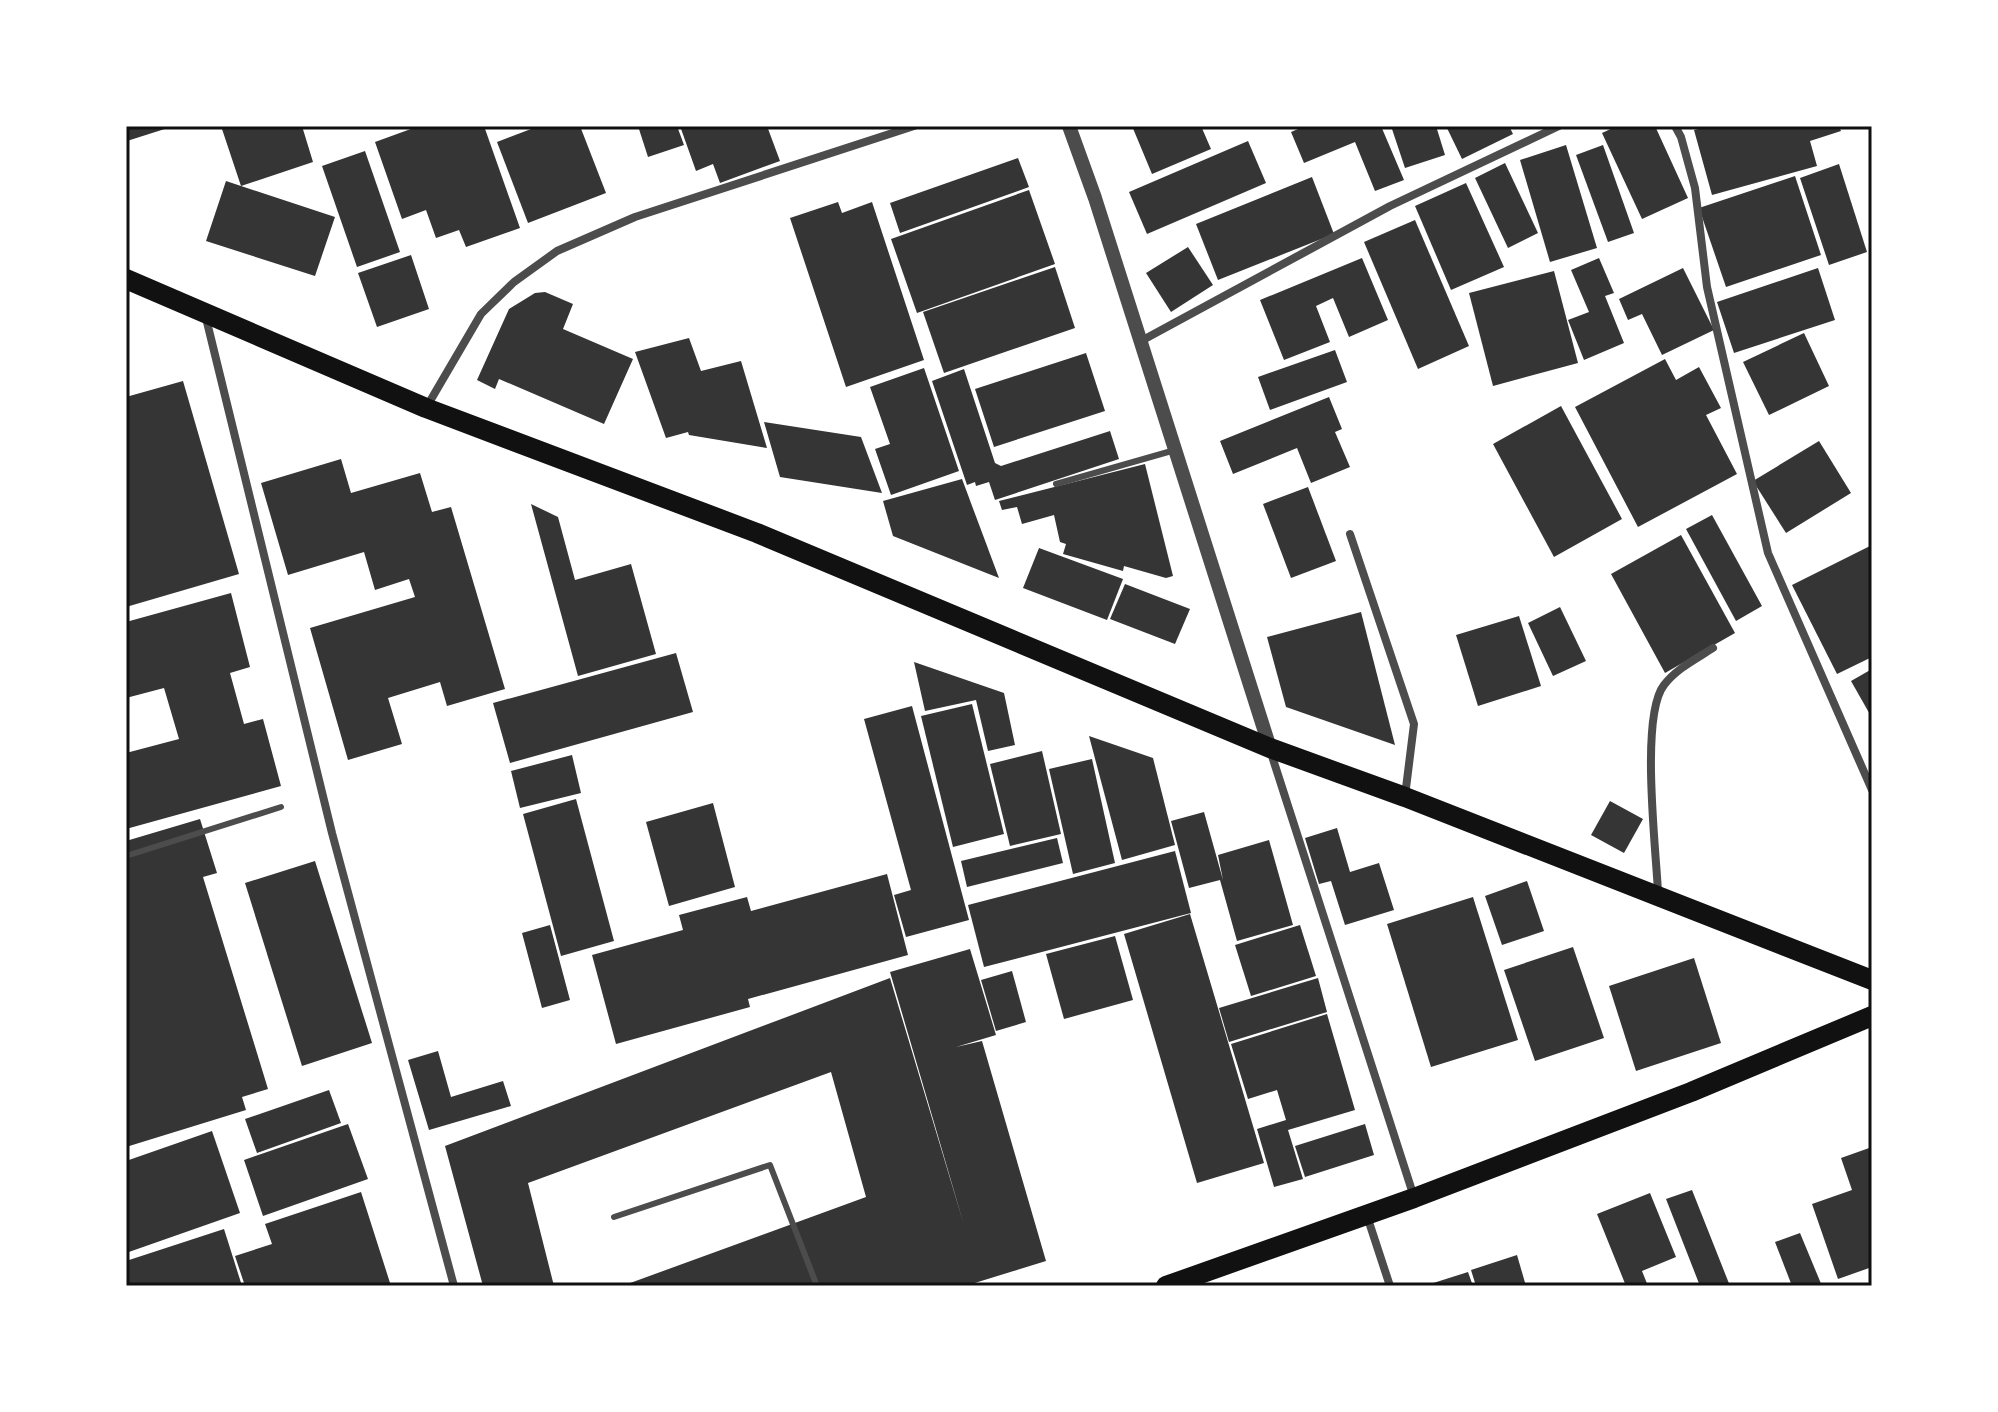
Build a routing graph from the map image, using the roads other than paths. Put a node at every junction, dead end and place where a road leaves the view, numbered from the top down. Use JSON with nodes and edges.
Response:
{"nodes":[{"id":1,"x":914,"y":126,"type":"edge"},
{"id":2,"x":1069,"y":126,"type":"edge"},
{"id":3,"x":1559,"y":126,"type":"edge"},
{"id":4,"x":1675,"y":126,"type":"edge"},
{"id":5,"x":126,"y":279,"type":"edge"},
{"id":6,"x":204,"y":311,"type":"junction"},
{"id":7,"x":1141,"y":341,"type":"junction"},
{"id":8,"x":426,"y":408,"type":"junction"},
{"id":9,"x":1175,"y":450,"type":"junction"},
{"id":10,"x":1056,"y":484,"type":"dead end"},
{"id":11,"x":1350,"y":534,"type":"dead end"},
{"id":12,"x":1713,"y":648,"type":"dead end"},
{"id":13,"x":1270,"y":748,"type":"junction"},
{"id":14,"x":1872,"y":790,"type":"edge"},
{"id":15,"x":1405,"y":797,"type":"junction"},
{"id":16,"x":281,"y":807,"type":"dead end"},
{"id":17,"x":126,"y":856,"type":"edge"},
{"id":18,"x":1658,"y":897,"type":"junction"},
{"id":19,"x":1872,"y":980,"type":"edge"},
{"id":20,"x":1872,"y":1016,"type":"edge"},
{"id":21,"x":1414,"y":1198,"type":"junction"},
{"id":22,"x":1367,"y":1216,"type":"junction"},
{"id":23,"x":614,"y":1217,"type":"dead end"},
{"id":24,"x":454,"y":1286,"type":"edge"},
{"id":25,"x":817,"y":1286,"type":"edge"},
{"id":26,"x":1166,"y":1286,"type":"edge"},
{"id":27,"x":1390,"y":1286,"type":"edge"}],
"edges":[{"from":1,"to":8,"type":"street"},
{"from":2,"to":7,"type":"street"},
{"from":3,"to":7,"type":"street"},
{"from":4,"to":14,"type":"street"},
{"from":5,"to":6,"type":"main road"},
{"from":6,"to":8,"type":"main road"},
{"from":6,"to":24,"type":"street"},
{"from":7,"to":9,"type":"street"},
{"from":8,"to":13,"type":"main road"},
{"from":9,"to":10,"type":"lane"},
{"from":9,"to":13,"type":"street"},
{"from":11,"to":15,"type":"street"},
{"from":12,"to":18,"type":"street"},
{"from":13,"to":15,"type":"main road"},
{"from":13,"to":21,"type":"street"},
{"from":15,"to":18,"type":"main road"},
{"from":16,"to":17,"type":"lane"},
{"from":18,"to":19,"type":"main road"},
{"from":20,"to":21,"type":"main road"},
{"from":21,"to":22,"type":"main road"},
{"from":22,"to":26,"type":"main road"},
{"from":22,"to":27,"type":"street"},
{"from":23,"to":25,"type":"lane"}]}
